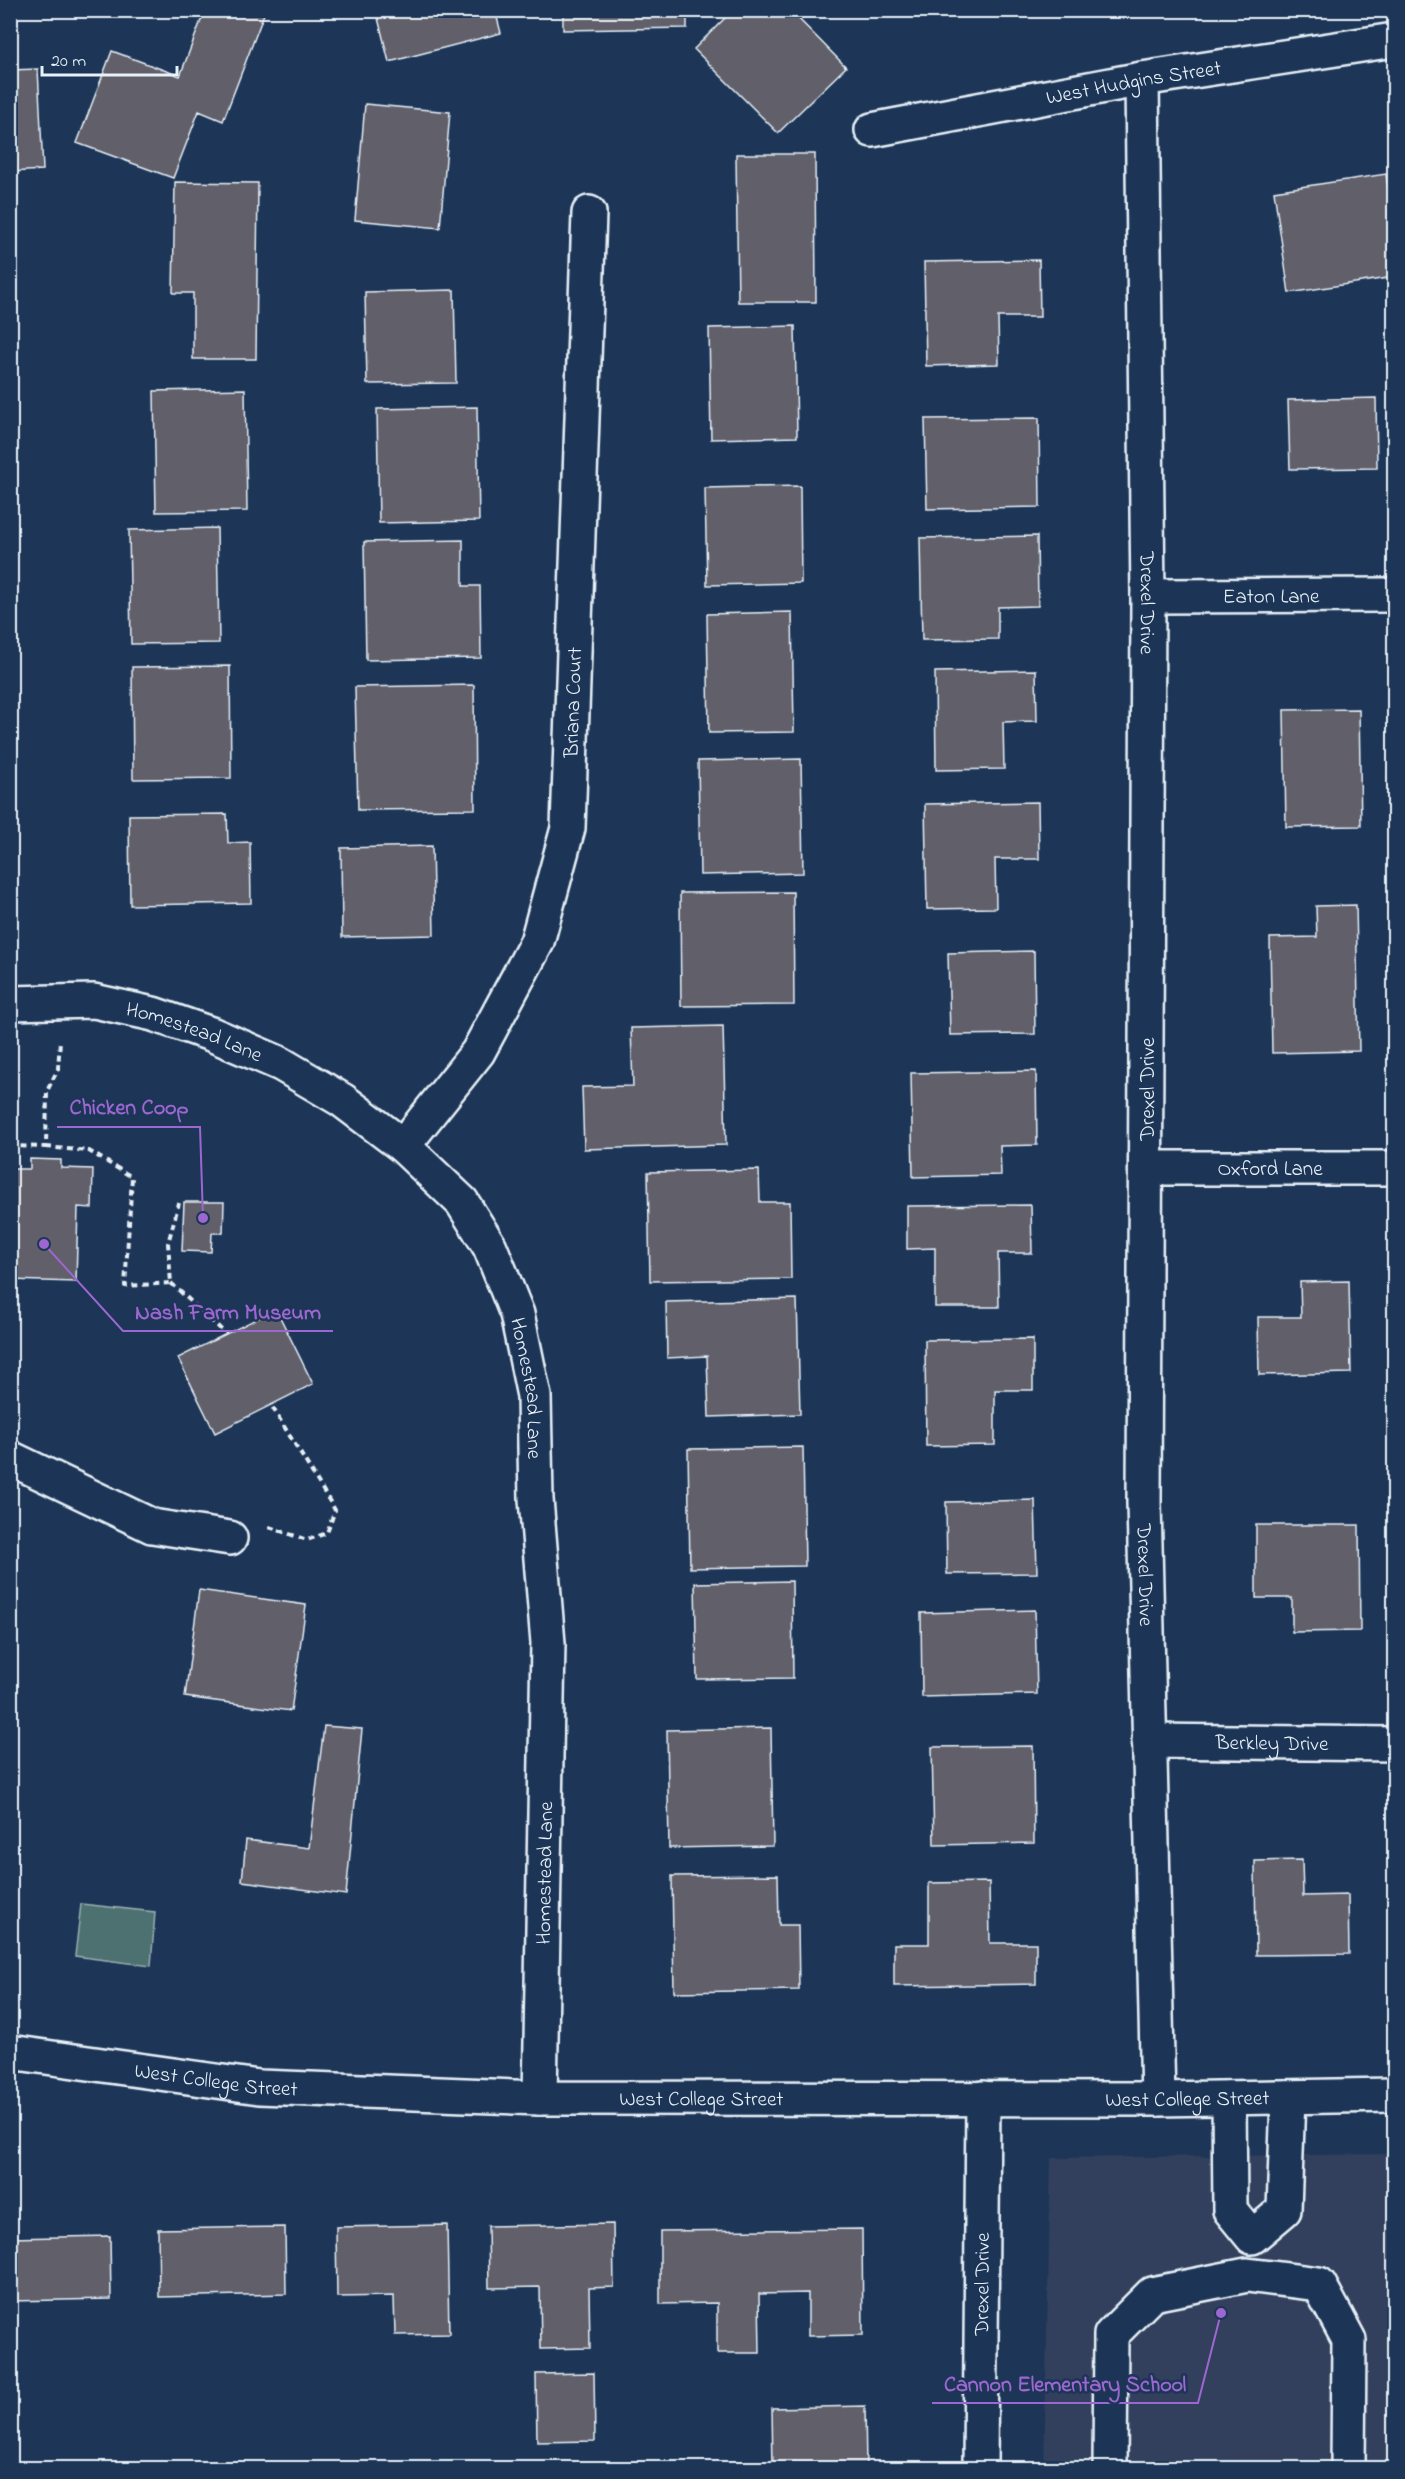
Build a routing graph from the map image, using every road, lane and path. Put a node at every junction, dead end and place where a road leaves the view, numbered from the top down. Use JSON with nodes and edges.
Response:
{"nodes":[{"id":1,"x":1395,"y":40,"type":"edge"},
{"id":2,"x":1142,"y":79,"type":"junction"},
{"id":3,"x":872,"y":130,"type":"dead end"},
{"id":4,"x":589,"y":213,"type":"dead end"},
{"id":5,"x":1395,"y":595,"type":"edge"},
{"id":6,"x":1148,"y":596,"type":"junction"},
{"id":7,"x":65,"y":1002,"type":"junction"},
{"id":8,"x":10,"y":1003,"type":"edge"},
{"id":9,"x":10,"y":1146,"type":"edge"},
{"id":10,"x":403,"y":1146,"type":"junction"},
{"id":11,"x":46,"y":1147,"type":"junction"},
{"id":12,"x":1147,"y":1168,"type":"junction"},
{"id":13,"x":1395,"y":1168,"type":"edge"},
{"id":14,"x":179,"y":1203,"type":"dead end"},
{"id":15,"x":171,"y":1283,"type":"junction"},
{"id":16,"x":226,"y":1334,"type":"dead end"},
{"id":17,"x":271,"y":1405,"type":"dead end"},
{"id":18,"x":10,"y":1458,"type":"edge"},
{"id":19,"x":230,"y":1538,"type":"joint"},
{"id":20,"x":1149,"y":1741,"type":"junction"},
{"id":21,"x":1395,"y":1744,"type":"edge"},
{"id":22,"x":10,"y":2052,"type":"edge"},
{"id":23,"x":1395,"y":2095,"type":"edge"},
{"id":24,"x":1288,"y":2097,"type":"junction"},
{"id":25,"x":540,"y":2098,"type":"junction"},
{"id":26,"x":983,"y":2098,"type":"junction"},
{"id":27,"x":1229,"y":2098,"type":"junction"},
{"id":28,"x":1158,"y":2099,"type":"junction"},
{"id":29,"x":1252,"y":2237,"type":"junction"},
{"id":30,"x":1247,"y":2275,"type":"junction"},
{"id":31,"x":980,"y":2469,"type":"edge"},
{"id":32,"x":1110,"y":2469,"type":"edge"},
{"id":33,"x":1348,"y":2469,"type":"edge"}],
"edges":[{"from":1,"to":2,"type":"street","name":"West Hudgins Street"},
{"from":2,"to":3,"type":"street","name":"West Hudgins Street"},
{"from":2,"to":6,"type":"street","name":"Drexel Drive"},
{"from":4,"to":10,"type":"street","name":"Briana Court"},
{"from":5,"to":6,"type":"street","name":"Eaton Lane"},
{"from":6,"to":12,"type":"street","name":"Drexel Drive"},
{"from":7,"to":8,"type":"street","name":"Homestead Lane"},
{"from":7,"to":10,"type":"street","name":"Homestead Lane"},
{"from":7,"to":11,"type":"path"},
{"from":9,"to":11,"type":"path"},
{"from":10,"to":25,"type":"street","name":"Homestead Lane"},
{"from":11,"to":15,"type":"path"},
{"from":12,"to":13,"type":"street","name":"Oxford Lane"},
{"from":12,"to":20,"type":"street","name":"Drexel Drive"},
{"from":14,"to":15,"type":"path"},
{"from":15,"to":16,"type":"path"},
{"from":17,"to":19,"type":"path"},
{"from":18,"to":19,"type":"street"},
{"from":20,"to":21,"type":"street","name":"Berkley Drive"},
{"from":20,"to":28,"type":"street","name":"Drexel Drive"},
{"from":22,"to":25,"type":"street","name":"West College Street"},
{"from":23,"to":24,"type":"street","name":"West College Street"},
{"from":24,"to":27,"type":"street","name":"West College Street"},
{"from":24,"to":29,"type":"street"},
{"from":25,"to":26,"type":"street","name":"West College Street"},
{"from":26,"to":28,"type":"street","name":"West College Street"},
{"from":26,"to":31,"type":"street","name":"Drexel Drive"},
{"from":27,"to":28,"type":"street","name":"West College Street"},
{"from":27,"to":29,"type":"street"},
{"from":29,"to":30,"type":"street"},
{"from":30,"to":32,"type":"street"},
{"from":30,"to":33,"type":"street"}]}
